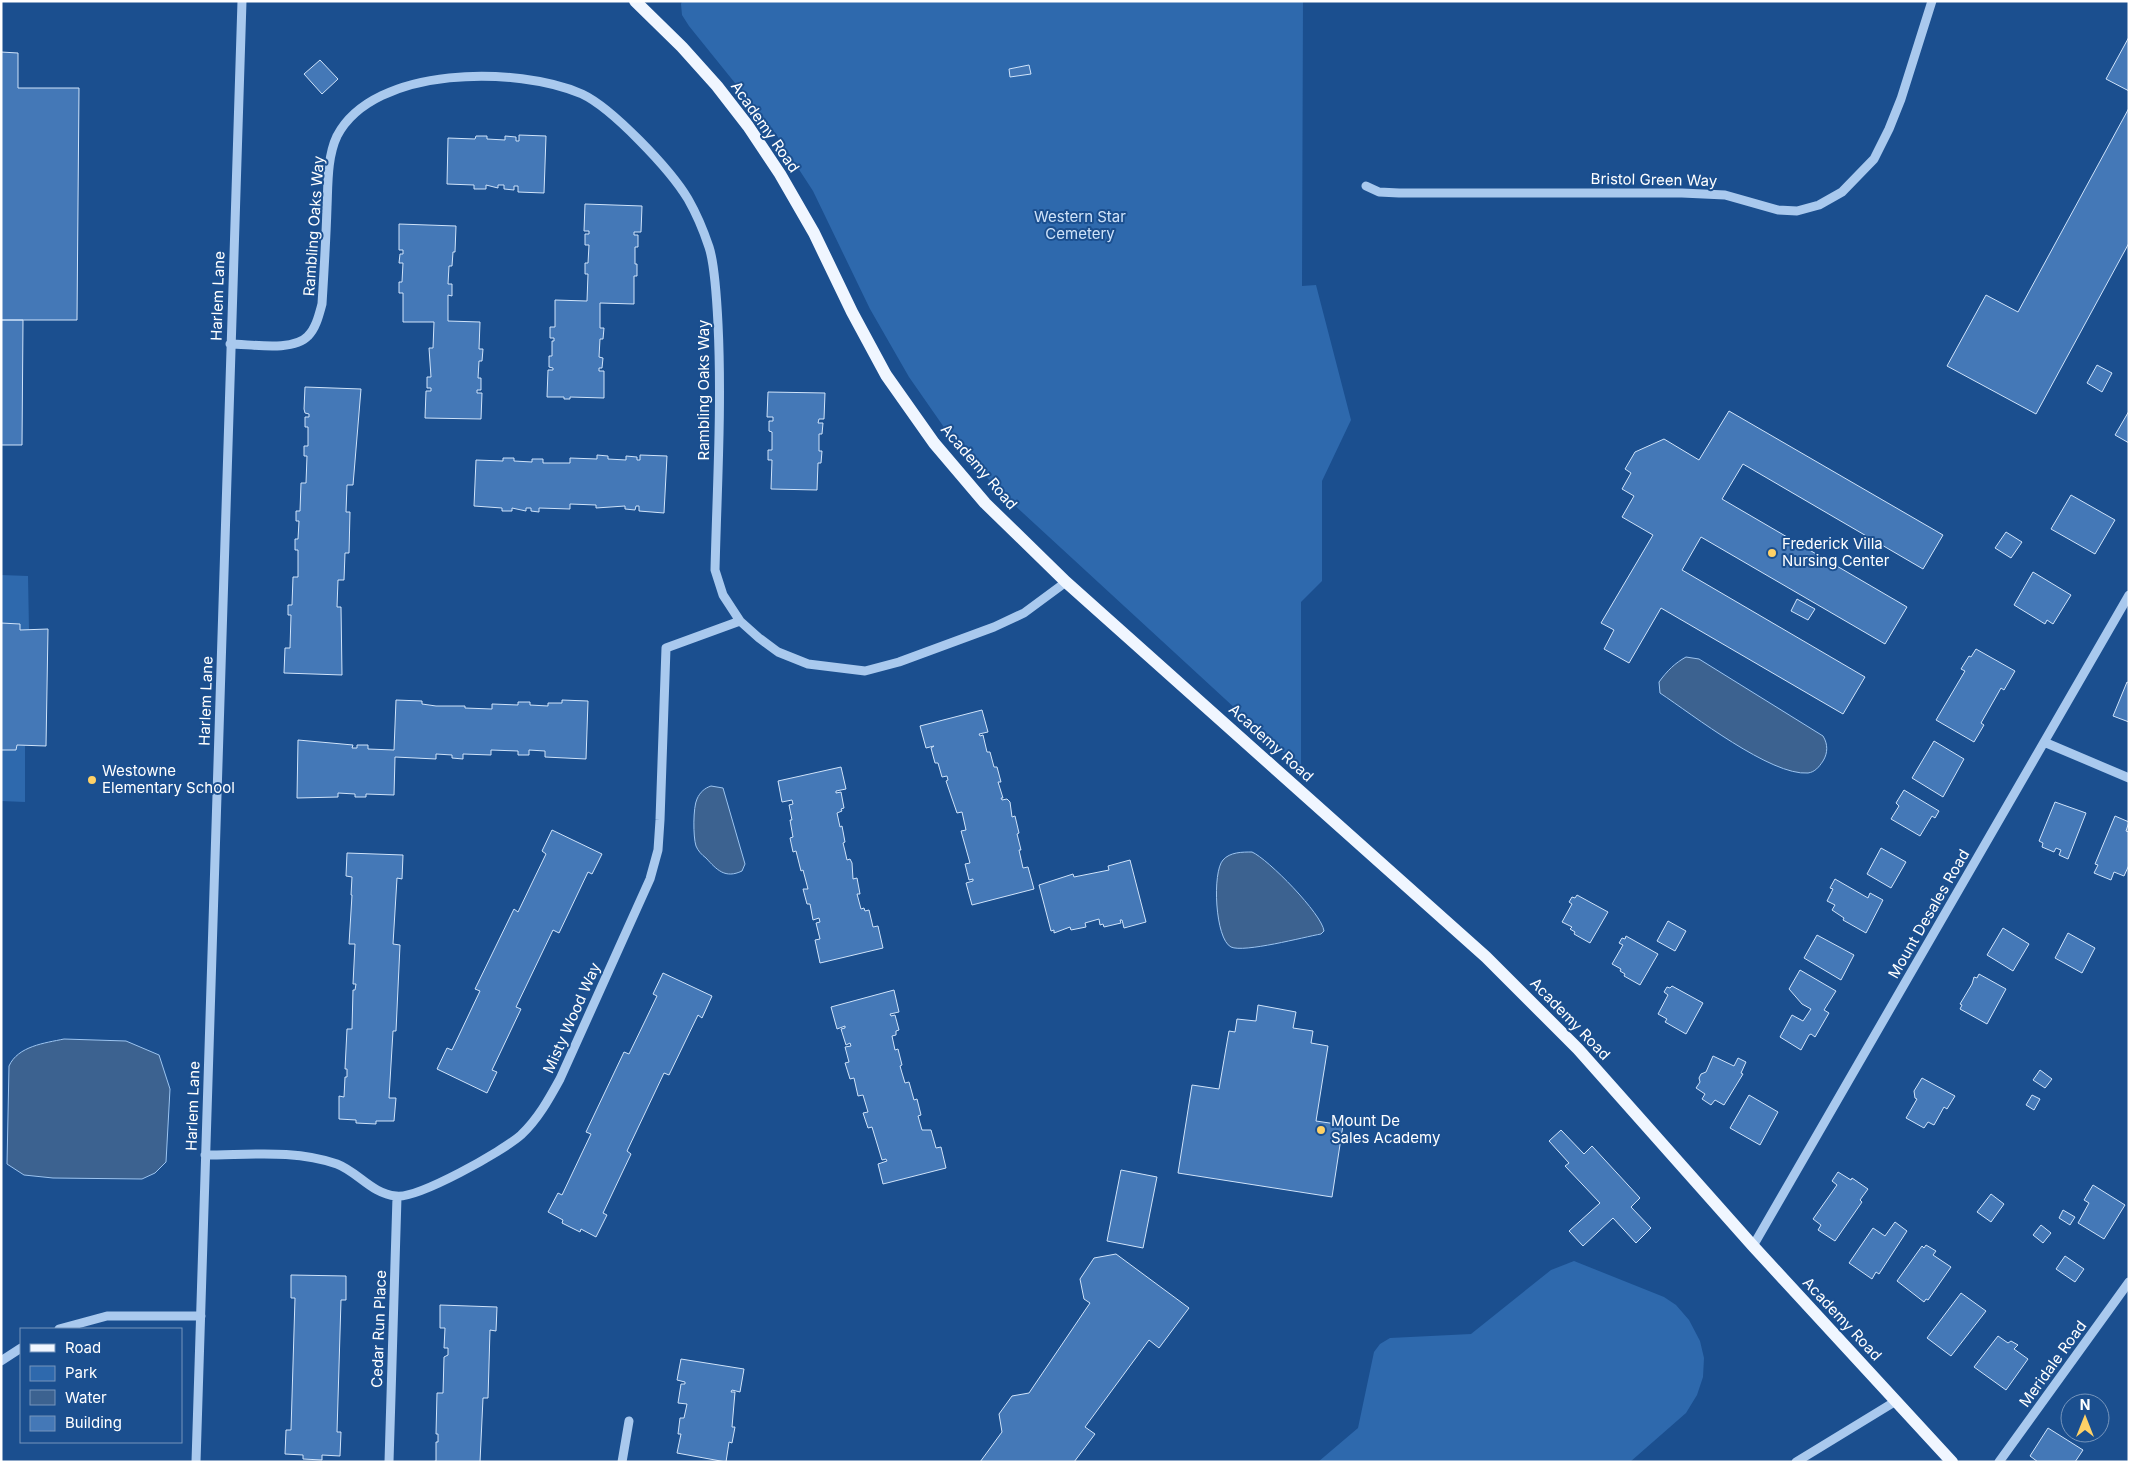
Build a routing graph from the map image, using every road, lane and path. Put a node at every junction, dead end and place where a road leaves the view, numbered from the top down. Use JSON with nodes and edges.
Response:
{"nodes":[{"id":1,"x":242,"y":1,"type":"edge"},
{"id":2,"x":635,"y":1,"type":"edge"},
{"id":3,"x":1932,"y":1,"type":"edge"},
{"id":4,"x":1366,"y":186,"type":"dead end"},
{"id":5,"x":230,"y":344,"type":"junction"},
{"id":6,"x":1066,"y":582,"type":"junction"},
{"id":7,"x":2129,"y":595,"type":"edge"},
{"id":8,"x":740,"y":621,"type":"junction"},
{"id":9,"x":2044,"y":742,"type":"junction"},
{"id":10,"x":2129,"y":778,"type":"edge"},
{"id":11,"x":205,"y":1156,"type":"junction"},
{"id":12,"x":397,"y":1197,"type":"junction"},
{"id":13,"x":1754,"y":1246,"type":"junction"},
{"id":14,"x":2129,"y":1282,"type":"edge"},
{"id":15,"x":201,"y":1316,"type":"junction"},
{"id":16,"x":63,"y":1328,"type":"edge"},
{"id":17,"x":20,"y":1349,"type":"edge"},
{"id":18,"x":1,"y":1361,"type":"edge"},
{"id":19,"x":1896,"y":1401,"type":"junction"},
{"id":20,"x":629,"y":1421,"type":"dead end"},
{"id":21,"x":196,"y":1462,"type":"edge"},
{"id":22,"x":389,"y":1462,"type":"edge"},
{"id":23,"x":622,"y":1462,"type":"edge"},
{"id":24,"x":1796,"y":1462,"type":"edge"},
{"id":25,"x":1952,"y":1462,"type":"edge"},
{"id":26,"x":1999,"y":1462,"type":"edge"}],
"edges":[{"from":1,"to":5,"type":"street","name":"Harlem Lane"},
{"from":2,"to":6,"type":"main road","name":"Academy Road"},
{"from":3,"to":4,"type":"street","name":"Bristol Green Way"},
{"from":5,"to":8,"type":"street","name":"Rambling Oaks Way"},
{"from":5,"to":11,"type":"street","name":"Harlem Lane"},
{"from":6,"to":8,"type":"street","name":"Rambling Oaks Way"},
{"from":6,"to":13,"type":"main road","name":"Academy Road"},
{"from":7,"to":9,"type":"street","name":"Mount Desales Road"},
{"from":8,"to":12,"type":"street","name":"Misty Wood Way"},
{"from":9,"to":10,"type":"street"},
{"from":9,"to":13,"type":"street","name":"Mount Desales Road"},
{"from":11,"to":12,"type":"street"},
{"from":11,"to":15,"type":"street","name":"Harlem Lane"},
{"from":12,"to":22,"type":"street","name":"Cedar Run Place"},
{"from":13,"to":19,"type":"main road","name":"Academy Road"},
{"from":14,"to":26,"type":"street","name":"Meridale Road"},
{"from":15,"to":16,"type":"street"},
{"from":15,"to":21,"type":"street","name":"Harlem Lane"},
{"from":17,"to":18,"type":"street"},
{"from":19,"to":24,"type":"street"},
{"from":19,"to":25,"type":"main road","name":"Academy Road"},
{"from":20,"to":23,"type":"street"}]}
